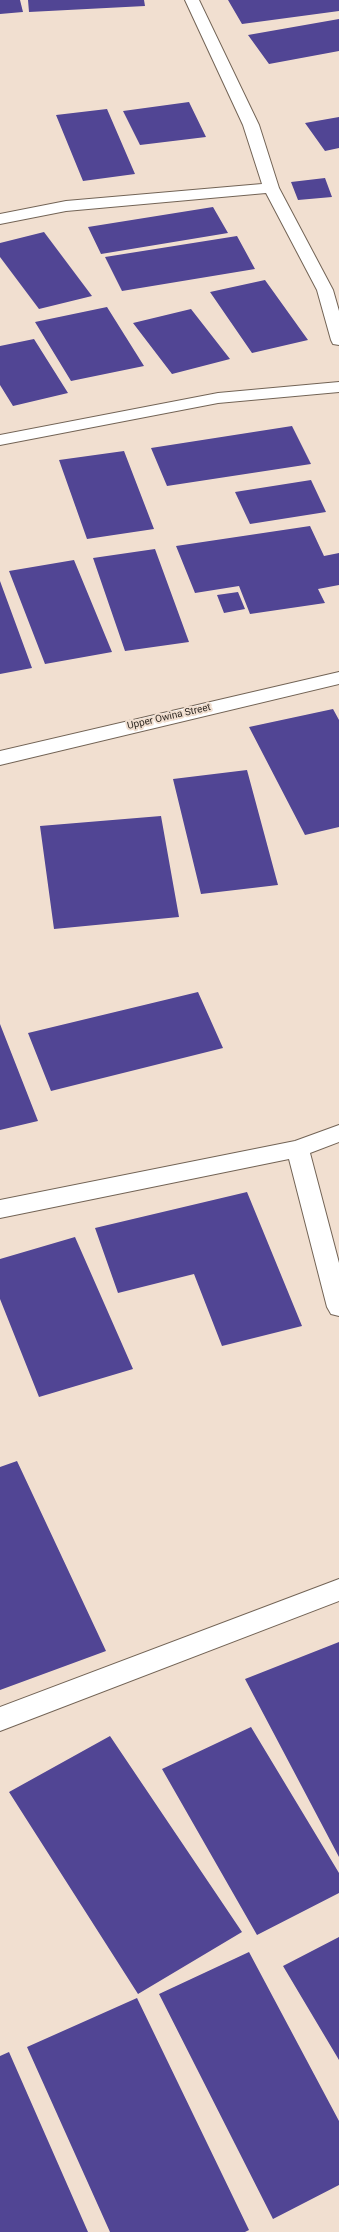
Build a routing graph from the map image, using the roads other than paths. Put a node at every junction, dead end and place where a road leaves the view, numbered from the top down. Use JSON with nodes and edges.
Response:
{"nodes":[{"id":1,"x":192,"y":0,"type":"edge"},
{"id":2,"x":270,"y":188,"type":"junction"},
{"id":3,"x":0,"y":219,"type":"edge"},
{"id":4,"x":339,"y":340,"type":"edge"},
{"id":5,"x":339,"y":388,"type":"edge"},
{"id":6,"x":0,"y":440,"type":"edge"},
{"id":7,"x":339,"y":678,"type":"edge"},
{"id":8,"x":0,"y":758,"type":"edge"},
{"id":9,"x":339,"y":1133,"type":"edge"},
{"id":10,"x":298,"y":1149,"type":"junction"},
{"id":11,"x":0,"y":1209,"type":"edge"},
{"id":12,"x":339,"y":1307,"type":"edge"},
{"id":13,"x":339,"y":1590,"type":"edge"},
{"id":14,"x":0,"y":1719,"type":"edge"}],
"edges":[{"from":1,"to":2,"type":"street"},
{"from":2,"to":3,"type":"street"},
{"from":2,"to":4,"type":"street"},
{"from":5,"to":6,"type":"street"},
{"from":7,"to":8,"type":"street","name":"Upper Owina Street"},
{"from":9,"to":10,"type":"street"},
{"from":10,"to":11,"type":"street"},
{"from":10,"to":12,"type":"street"},
{"from":13,"to":14,"type":"street"}]}
